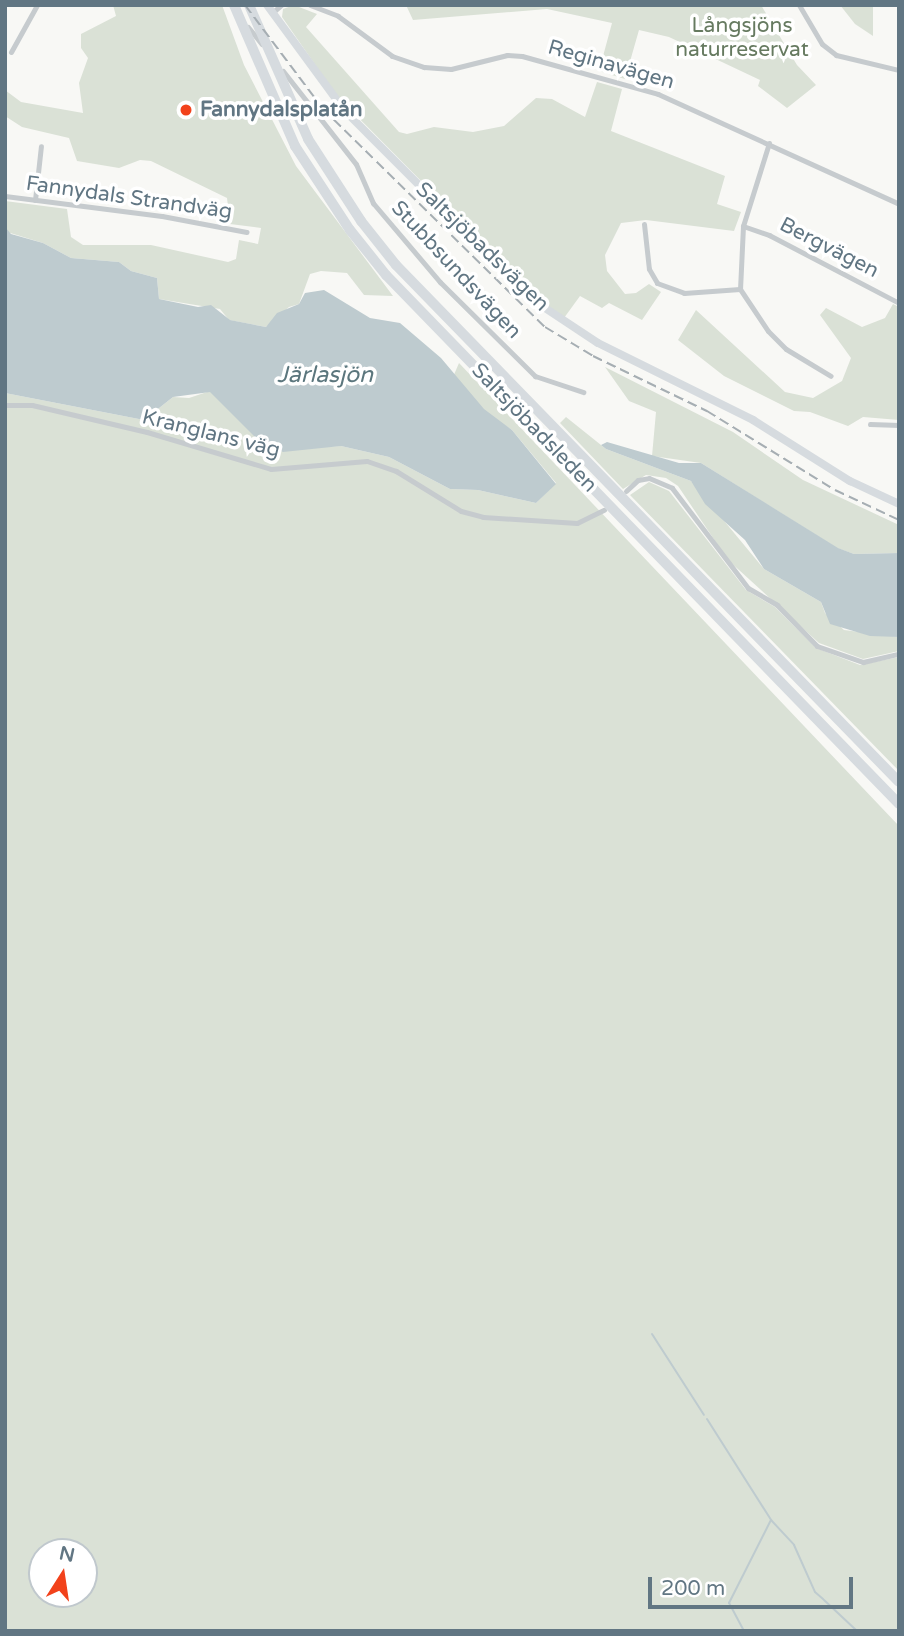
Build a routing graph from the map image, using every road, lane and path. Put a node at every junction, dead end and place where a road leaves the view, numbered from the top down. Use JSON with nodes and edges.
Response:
{"nodes":[{"id":1,"x":37,"y":5,"type":"edge"},
{"id":2,"x":233,"y":5,"type":"edge"},
{"id":3,"x":249,"y":5,"type":"edge"},
{"id":4,"x":281,"y":5,"type":"edge"},
{"id":5,"x":310,"y":5,"type":"edge"},
{"id":6,"x":799,"y":5,"type":"edge"},
{"id":7,"x":270,"y":9,"type":"edge"},
{"id":8,"x":10,"y":51,"type":"dead end"},
{"id":9,"x":899,"y":70,"type":"edge"},
{"id":10,"x":769,"y":143,"type":"junction"},
{"id":11,"x":41,"y":146,"type":"dead end"},
{"id":12,"x":5,"y":196,"type":"edge"},
{"id":13,"x":35,"y":200,"type":"junction"},
{"id":14,"x":899,"y":204,"type":"edge"},
{"id":15,"x":644,"y":224,"type":"dead end"},
{"id":16,"x":743,"y":226,"type":"junction"},
{"id":17,"x":247,"y":232,"type":"dead end"},
{"id":18,"x":740,"y":289,"type":"junction"},
{"id":19,"x":899,"y":303,"type":"edge"},
{"id":20,"x":831,"y":376,"type":"dead end"},
{"id":21,"x":583,"y":392,"type":"dead end"},
{"id":22,"x":5,"y":405,"type":"edge"},
{"id":23,"x":870,"y":424,"type":"dead end"},
{"id":24,"x":899,"y":425,"type":"edge"},
{"id":25,"x":626,"y":491,"type":"dead end"},
{"id":26,"x":899,"y":504,"type":"edge"},
{"id":27,"x":604,"y":510,"type":"dead end"},
{"id":28,"x":899,"y":654,"type":"edge"},
{"id":29,"x":899,"y":782,"type":"edge"},
{"id":30,"x":899,"y":804,"type":"edge"}],
"edges":[{"from":1,"to":8,"type":"street"},
{"from":2,"to":21,"type":"street","name":"Stubbsundsvägen"},
{"from":2,"to":30,"type":"highway","name":"Saltsjöbadsleden"},
{"from":3,"to":29,"type":"highway","name":"Saltsjöbadsleden"},
{"from":4,"to":7,"type":"street"},
{"from":5,"to":10,"type":"street","name":"Reginavägen"},
{"from":6,"to":9,"type":"street"},
{"from":7,"to":26,"type":"street","name":"Saltsjöbadsvägen"},
{"from":10,"to":14,"type":"street","name":"Reginavägen"},
{"from":10,"to":16,"type":"street"},
{"from":11,"to":13,"type":"street"},
{"from":12,"to":13,"type":"street","name":"Fannydals Strandväg"},
{"from":13,"to":17,"type":"street","name":"Fannydals Strandväg"},
{"from":15,"to":18,"type":"street"},
{"from":16,"to":18,"type":"street"},
{"from":16,"to":19,"type":"street","name":"Bergvägen"},
{"from":18,"to":20,"type":"street"},
{"from":22,"to":27,"type":"street","name":"Kranglans väg"},
{"from":23,"to":24,"type":"street"},
{"from":25,"to":28,"type":"street"}]}
